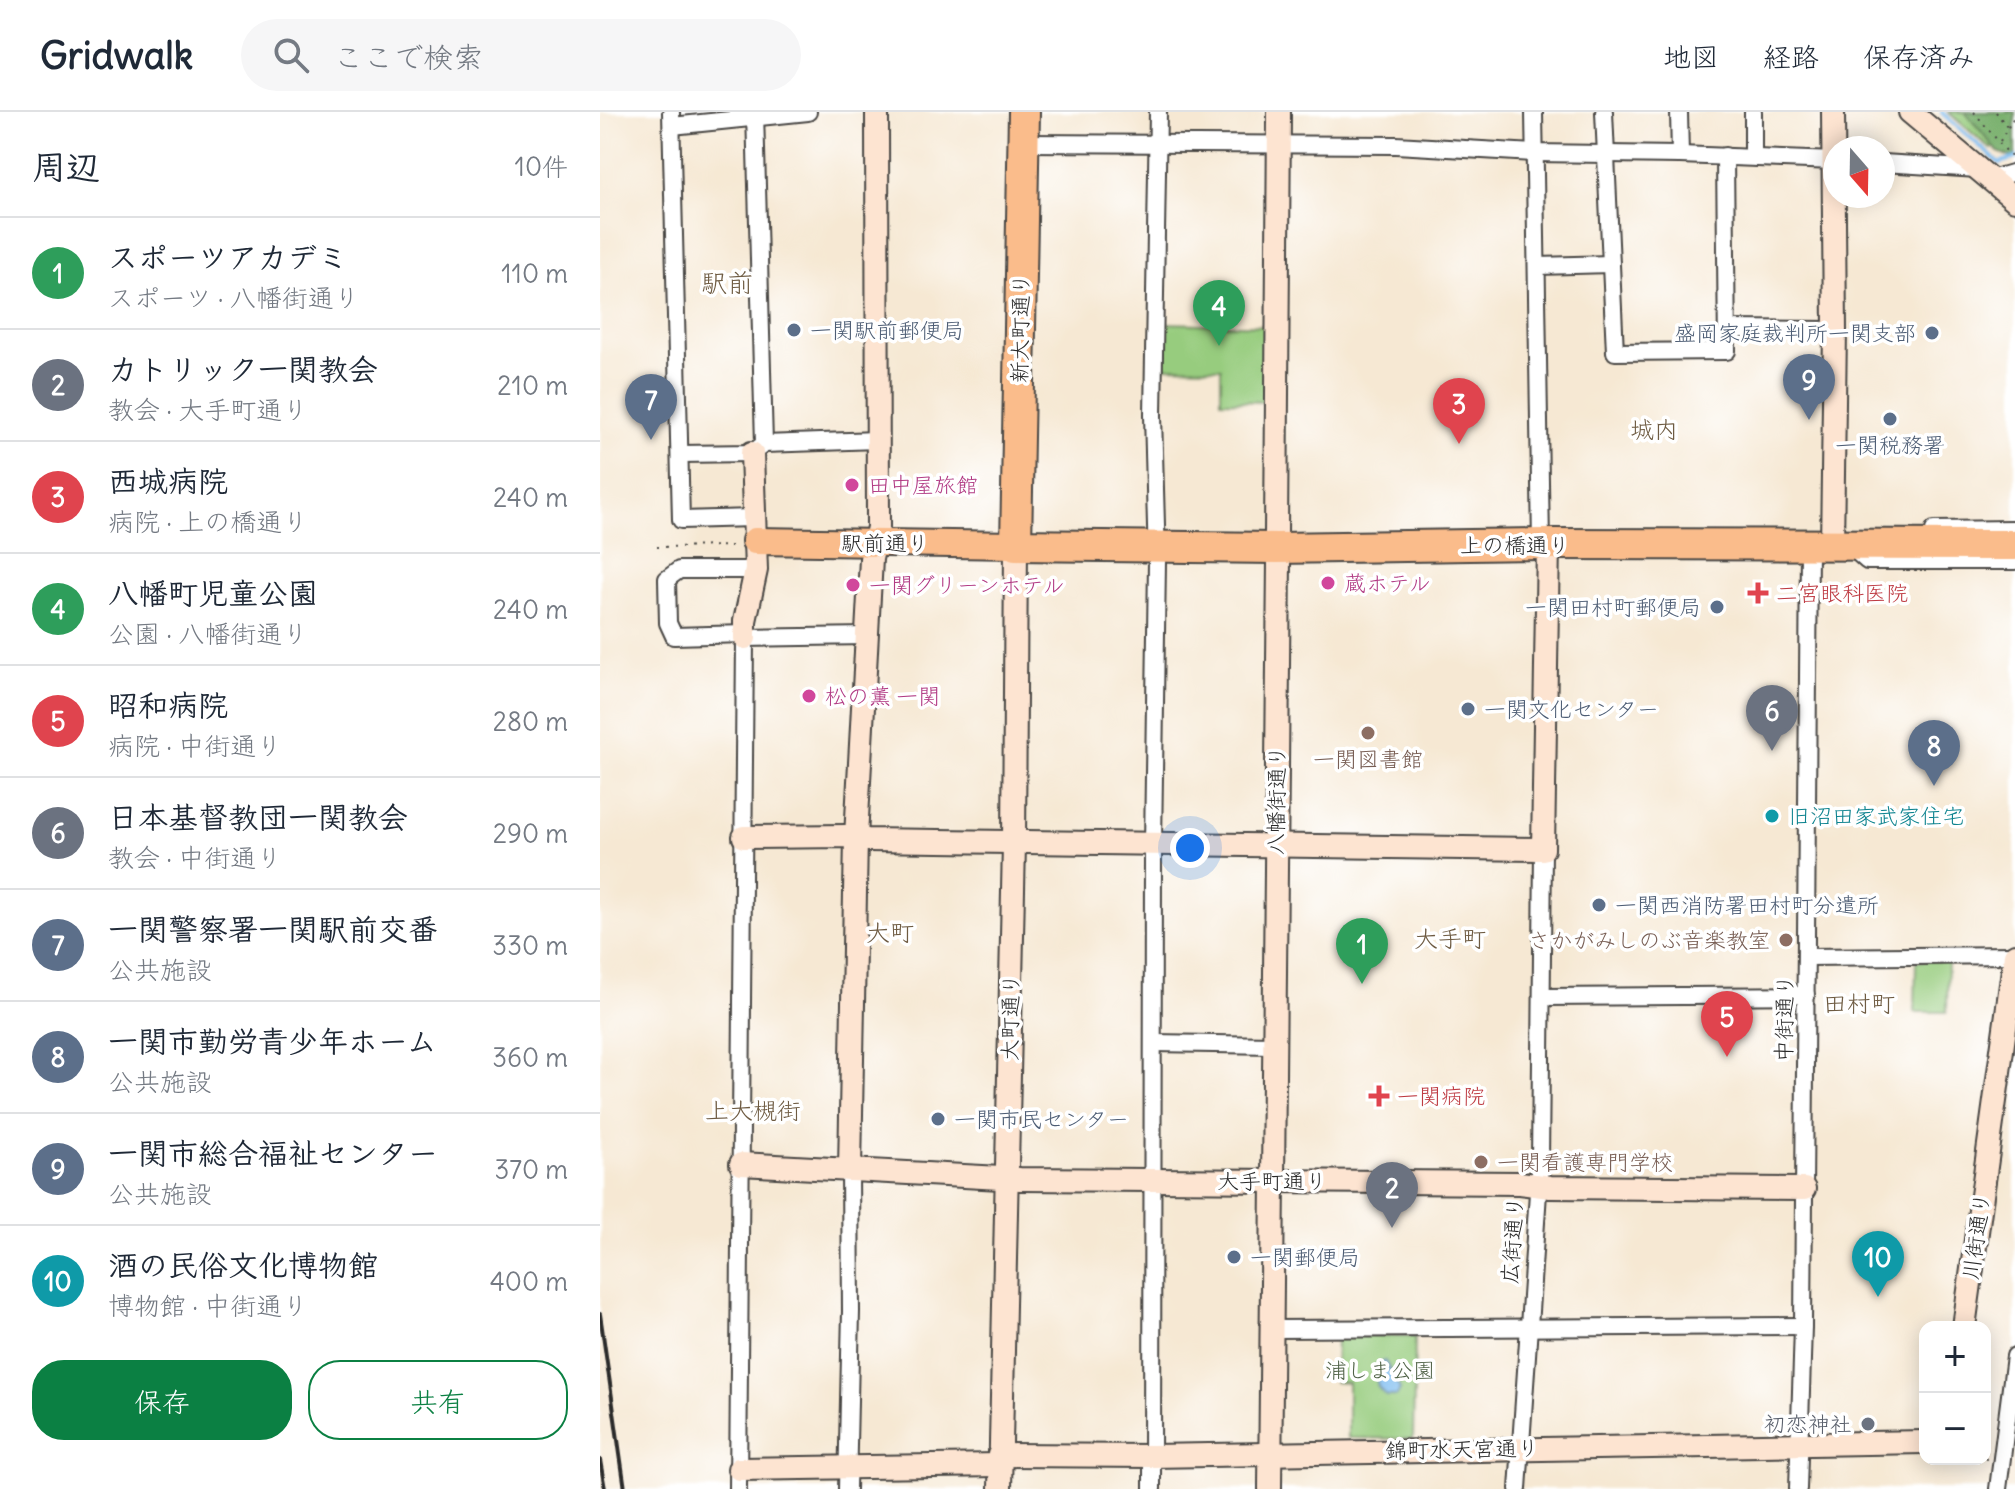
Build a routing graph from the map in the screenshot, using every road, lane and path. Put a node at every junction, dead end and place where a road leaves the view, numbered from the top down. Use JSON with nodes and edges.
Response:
{"nodes":[{"id":1,"x":808,"y":112,"type":"edge"},
{"id":2,"x":877,"y":112,"type":"edge"},
{"id":3,"x":1024,"y":112,"type":"edge"},
{"id":4,"x":1158,"y":112,"type":"edge"},
{"id":5,"x":1279,"y":112,"type":"edge"},
{"id":6,"x":1534,"y":112,"type":"edge"},
{"id":7,"x":1604,"y":112,"type":"edge"},
{"id":8,"x":1679,"y":112,"type":"edge"},
{"id":9,"x":1753,"y":112,"type":"edge"},
{"id":10,"x":1833,"y":112,"type":"edge"},
{"id":11,"x":1910,"y":112,"type":"edge"},
{"id":12,"x":1974,"y":112,"type":"edge"},
{"id":13,"x":1996,"y":112,"type":"edge"},
{"id":14,"x":2015,"y":115,"type":"edge"},
{"id":15,"x":755,"y":116,"type":"edge"},
{"id":16,"x":672,"y":119,"type":"edge"},
{"id":17,"x":2008,"y":128,"type":"junction"},
{"id":18,"x":1833,"y":136,"type":"edge"},
{"id":19,"x":1999,"y":142,"type":"junction"},
{"id":20,"x":1023,"y":143,"type":"junction"},
{"id":21,"x":1159,"y":144,"type":"junction"},
{"id":22,"x":1279,"y":145,"type":"junction"},
{"id":23,"x":1534,"y":153,"type":"junction"},
{"id":24,"x":1605,"y":154,"type":"junction"},
{"id":25,"x":1680,"y":155,"type":"junction"},
{"id":26,"x":1725,"y":156,"type":"junction"},
{"id":27,"x":1753,"y":157,"type":"junction"},
{"id":28,"x":1823,"y":160,"type":"edge"},
{"id":29,"x":2015,"y":162,"type":"edge"},
{"id":30,"x":1895,"y":164,"type":"edge"},
{"id":31,"x":2015,"y":172,"type":"edge"},
{"id":32,"x":1985,"y":174,"type":"junction"},
{"id":33,"x":2015,"y":200,"type":"edge"},
{"id":34,"x":1834,"y":208,"type":"edge"},
{"id":35,"x":1611,"y":264,"type":"junction"},
{"id":36,"x":1538,"y":266,"type":"junction"},
{"id":37,"x":1727,"y":329,"type":"junction"},
{"id":38,"x":1835,"y":330,"type":"junction"},
{"id":39,"x":877,"y":440,"type":"junction"},
{"id":40,"x":758,"y":448,"type":"junction"},
{"id":41,"x":680,"y":454,"type":"junction"},
{"id":42,"x":2015,"y":529,"type":"edge"},
{"id":43,"x":747,"y":535,"type":"junction"},
{"id":44,"x":875,"y":543,"type":"junction"},
{"id":45,"x":1544,"y":544,"type":"junction"},
{"id":46,"x":1016,"y":545,"type":"junction"},
{"id":47,"x":1156,"y":545,"type":"junction"},
{"id":48,"x":2015,"y":545,"type":"edge"},
{"id":49,"x":1830,"y":546,"type":"junction"},
{"id":50,"x":657,"y":547,"type":"dead end"},
{"id":51,"x":1277,"y":548,"type":"junction"},
{"id":52,"x":2015,"y":561,"type":"edge"},
{"id":53,"x":756,"y":570,"type":"junction"},
{"id":54,"x":745,"y":636,"type":"junction"},
{"id":55,"x":868,"y":636,"type":"junction"},
{"id":56,"x":744,"y":837,"type":"junction"},
{"id":57,"x":856,"y":837,"type":"junction"},
{"id":58,"x":1014,"y":844,"type":"junction"},
{"id":59,"x":1153,"y":845,"type":"junction"},
{"id":60,"x":1275,"y":846,"type":"junction"},
{"id":61,"x":1543,"y":849,"type":"junction"},
{"id":62,"x":2015,"y":955,"type":"edge"},
{"id":63,"x":1806,"y":957,"type":"junction"},
{"id":64,"x":1806,"y":995,"type":"junction"},
{"id":65,"x":1542,"y":997,"type":"junction"},
{"id":66,"x":1153,"y":1043,"type":"junction"},
{"id":67,"x":1274,"y":1045,"type":"junction"},
{"id":68,"x":741,"y":1164,"type":"junction"},
{"id":69,"x":850,"y":1170,"type":"junction"},
{"id":70,"x":1007,"y":1178,"type":"junction"},
{"id":71,"x":1151,"y":1180,"type":"junction"},
{"id":72,"x":1272,"y":1180,"type":"junction"},
{"id":73,"x":1539,"y":1185,"type":"junction"},
{"id":74,"x":1804,"y":1189,"type":"junction"},
{"id":75,"x":1965,"y":1321,"type":"edge"},
{"id":76,"x":1803,"y":1326,"type":"junction"},
{"id":77,"x":1528,"y":1328,"type":"junction"},
{"id":78,"x":1273,"y":1329,"type":"junction"},
{"id":79,"x":2015,"y":1356,"type":"edge"},
{"id":80,"x":1919,"y":1442,"type":"edge"},
{"id":81,"x":1801,"y":1444,"type":"junction"},
{"id":82,"x":1519,"y":1449,"type":"junction"},
{"id":83,"x":1271,"y":1452,"type":"junction"},
{"id":84,"x":1152,"y":1456,"type":"junction"},
{"id":85,"x":999,"y":1460,"type":"junction"},
{"id":86,"x":847,"y":1478,"type":"edge"},
{"id":87,"x":738,"y":1479,"type":"edge"},
{"id":88,"x":1000,"y":1489,"type":"edge"},
{"id":89,"x":1152,"y":1489,"type":"edge"},
{"id":90,"x":1270,"y":1489,"type":"edge"},
{"id":91,"x":1518,"y":1489,"type":"edge"},
{"id":92,"x":1798,"y":1489,"type":"edge"},
{"id":93,"x":1998,"y":1489,"type":"edge"}],
"edges":[{"from":1,"to":15,"type":"street"},
{"from":2,"to":39,"type":"street"},
{"from":3,"to":20,"type":"highway","name":"新大町通り"},
{"from":4,"to":21,"type":"street"},
{"from":5,"to":22,"type":"street","name":"八幡街通り"},
{"from":6,"to":23,"type":"street"},
{"from":7,"to":24,"type":"street"},
{"from":8,"to":25,"type":"street"},
{"from":9,"to":27,"type":"street"},
{"from":10,"to":18,"type":"street"},
{"from":11,"to":32,"type":"street"},
{"from":12,"to":19,"type":"path"},
{"from":13,"to":17,"type":"path"},
{"from":14,"to":17,"type":"path"},
{"from":15,"to":16,"type":"street"},
{"from":15,"to":40,"type":"street"},
{"from":16,"to":41,"type":"street"},
{"from":17,"to":19,"type":"path"},
{"from":19,"to":29,"type":"path"},
{"from":20,"to":21,"type":"street"},
{"from":20,"to":46,"type":"highway","name":"新大町通り"},
{"from":21,"to":22,"type":"street"},
{"from":21,"to":47,"type":"street"},
{"from":22,"to":23,"type":"street"},
{"from":22,"to":51,"type":"street","name":"八幡街通り"},
{"from":23,"to":24,"type":"street"},
{"from":23,"to":36,"type":"street"},
{"from":24,"to":25,"type":"street"},
{"from":24,"to":35,"type":"street"},
{"from":25,"to":26,"type":"street"},
{"from":26,"to":27,"type":"street"},
{"from":26,"to":37,"type":"street"},
{"from":27,"to":28,"type":"street"},
{"from":30,"to":32,"type":"street"},
{"from":31,"to":32,"type":"street"},
{"from":32,"to":33,"type":"street"},
{"from":34,"to":38,"type":"street"},
{"from":35,"to":36,"type":"street"},
{"from":35,"to":37,"type":"street"},
{"from":36,"to":45,"type":"street"},
{"from":37,"to":38,"type":"street"},
{"from":38,"to":49,"type":"street"},
{"from":39,"to":40,"type":"street"},
{"from":39,"to":44,"type":"street"},
{"from":40,"to":41,"type":"street"},
{"from":40,"to":43,"type":"street"},
{"from":41,"to":43,"type":"street"},
{"from":42,"to":49,"type":"street"},
{"from":43,"to":44,"type":"main road","name":"駅前通り"},
{"from":43,"to":50,"type":"path"},
{"from":43,"to":53,"type":"street"},
{"from":44,"to":46,"type":"main road","name":"駅前通り"},
{"from":44,"to":55,"type":"street"},
{"from":45,"to":49,"type":"highway","name":"上の橋通り"},
{"from":45,"to":51,"type":"highway","name":"上の橋通り"},
{"from":45,"to":61,"type":"street"},
{"from":46,"to":47,"type":"highway","name":"上の橋通り"},
{"from":46,"to":58,"type":"street","name":"大町通り"},
{"from":47,"to":51,"type":"highway","name":"上の橋通り"},
{"from":47,"to":59,"type":"street"},
{"from":48,"to":49,"type":"highway","name":"上の橋通り"},
{"from":49,"to":52,"type":"street"},
{"from":49,"to":63,"type":"street","name":"中街通り"},
{"from":51,"to":60,"type":"street","name":"八幡街通り"},
{"from":53,"to":54,"type":"street"},
{"from":53,"to":54,"type":"street"},
{"from":54,"to":55,"type":"street"},
{"from":54,"to":56,"type":"street"},
{"from":55,"to":57,"type":"street"},
{"from":56,"to":57,"type":"street"},
{"from":56,"to":68,"type":"street"},
{"from":57,"to":58,"type":"street"},
{"from":57,"to":69,"type":"street"},
{"from":58,"to":59,"type":"street"},
{"from":58,"to":70,"type":"street","name":"大町通り"},
{"from":59,"to":60,"type":"street"},
{"from":59,"to":66,"type":"street"},
{"from":60,"to":61,"type":"street"},
{"from":60,"to":67,"type":"street","name":"八幡街通り"},
{"from":61,"to":65,"type":"street","name":"広街通り"},
{"from":62,"to":63,"type":"street"},
{"from":62,"to":75,"type":"street","name":"川街通り"},
{"from":63,"to":64,"type":"street","name":"中街通り"},
{"from":64,"to":65,"type":"street"},
{"from":64,"to":74,"type":"street","name":"中街通り"},
{"from":65,"to":73,"type":"street","name":"広街通り"},
{"from":66,"to":67,"type":"street"},
{"from":66,"to":71,"type":"street"},
{"from":67,"to":72,"type":"street","name":"八幡街通り"},
{"from":68,"to":69,"type":"street","name":"大手町通り"},
{"from":68,"to":87,"type":"street"},
{"from":69,"to":70,"type":"street","name":"大手町通り"},
{"from":69,"to":86,"type":"street"},
{"from":70,"to":71,"type":"street","name":"大手町通り"},
{"from":70,"to":85,"type":"street","name":"大町通り"},
{"from":71,"to":72,"type":"street","name":"大手町通り"},
{"from":71,"to":84,"type":"street"},
{"from":72,"to":73,"type":"street","name":"大手町通り"},
{"from":72,"to":78,"type":"street","name":"八幡街通り"},
{"from":73,"to":74,"type":"street","name":"大手町通り"},
{"from":73,"to":77,"type":"street","name":"広街通り"},
{"from":74,"to":76,"type":"street","name":"中街通り"},
{"from":76,"to":77,"type":"street"},
{"from":76,"to":81,"type":"street","name":"中街通り"},
{"from":77,"to":78,"type":"street"},
{"from":77,"to":82,"type":"street","name":"広街通り"},
{"from":78,"to":83,"type":"street","name":"八幡街通り"},
{"from":79,"to":93,"type":"street"},
{"from":80,"to":81,"type":"street","name":"錦町水天宮通り"},
{"from":81,"to":82,"type":"street","name":"錦町水天宮通り"},
{"from":81,"to":92,"type":"street","name":"中街通り"},
{"from":82,"to":83,"type":"street","name":"錦町水天宮通り"},
{"from":82,"to":91,"type":"street","name":"広街通り"},
{"from":83,"to":84,"type":"street","name":"錦町水天宮通り"},
{"from":83,"to":90,"type":"street","name":"八幡街通り"},
{"from":84,"to":85,"type":"street","name":"錦町水天宮通り"},
{"from":84,"to":89,"type":"street"},
{"from":85,"to":86,"type":"street","name":"錦町水天宮通り"},
{"from":85,"to":88,"type":"street","name":"大町通り"},
{"from":86,"to":87,"type":"street","name":"錦町水天宮通り"}]}
